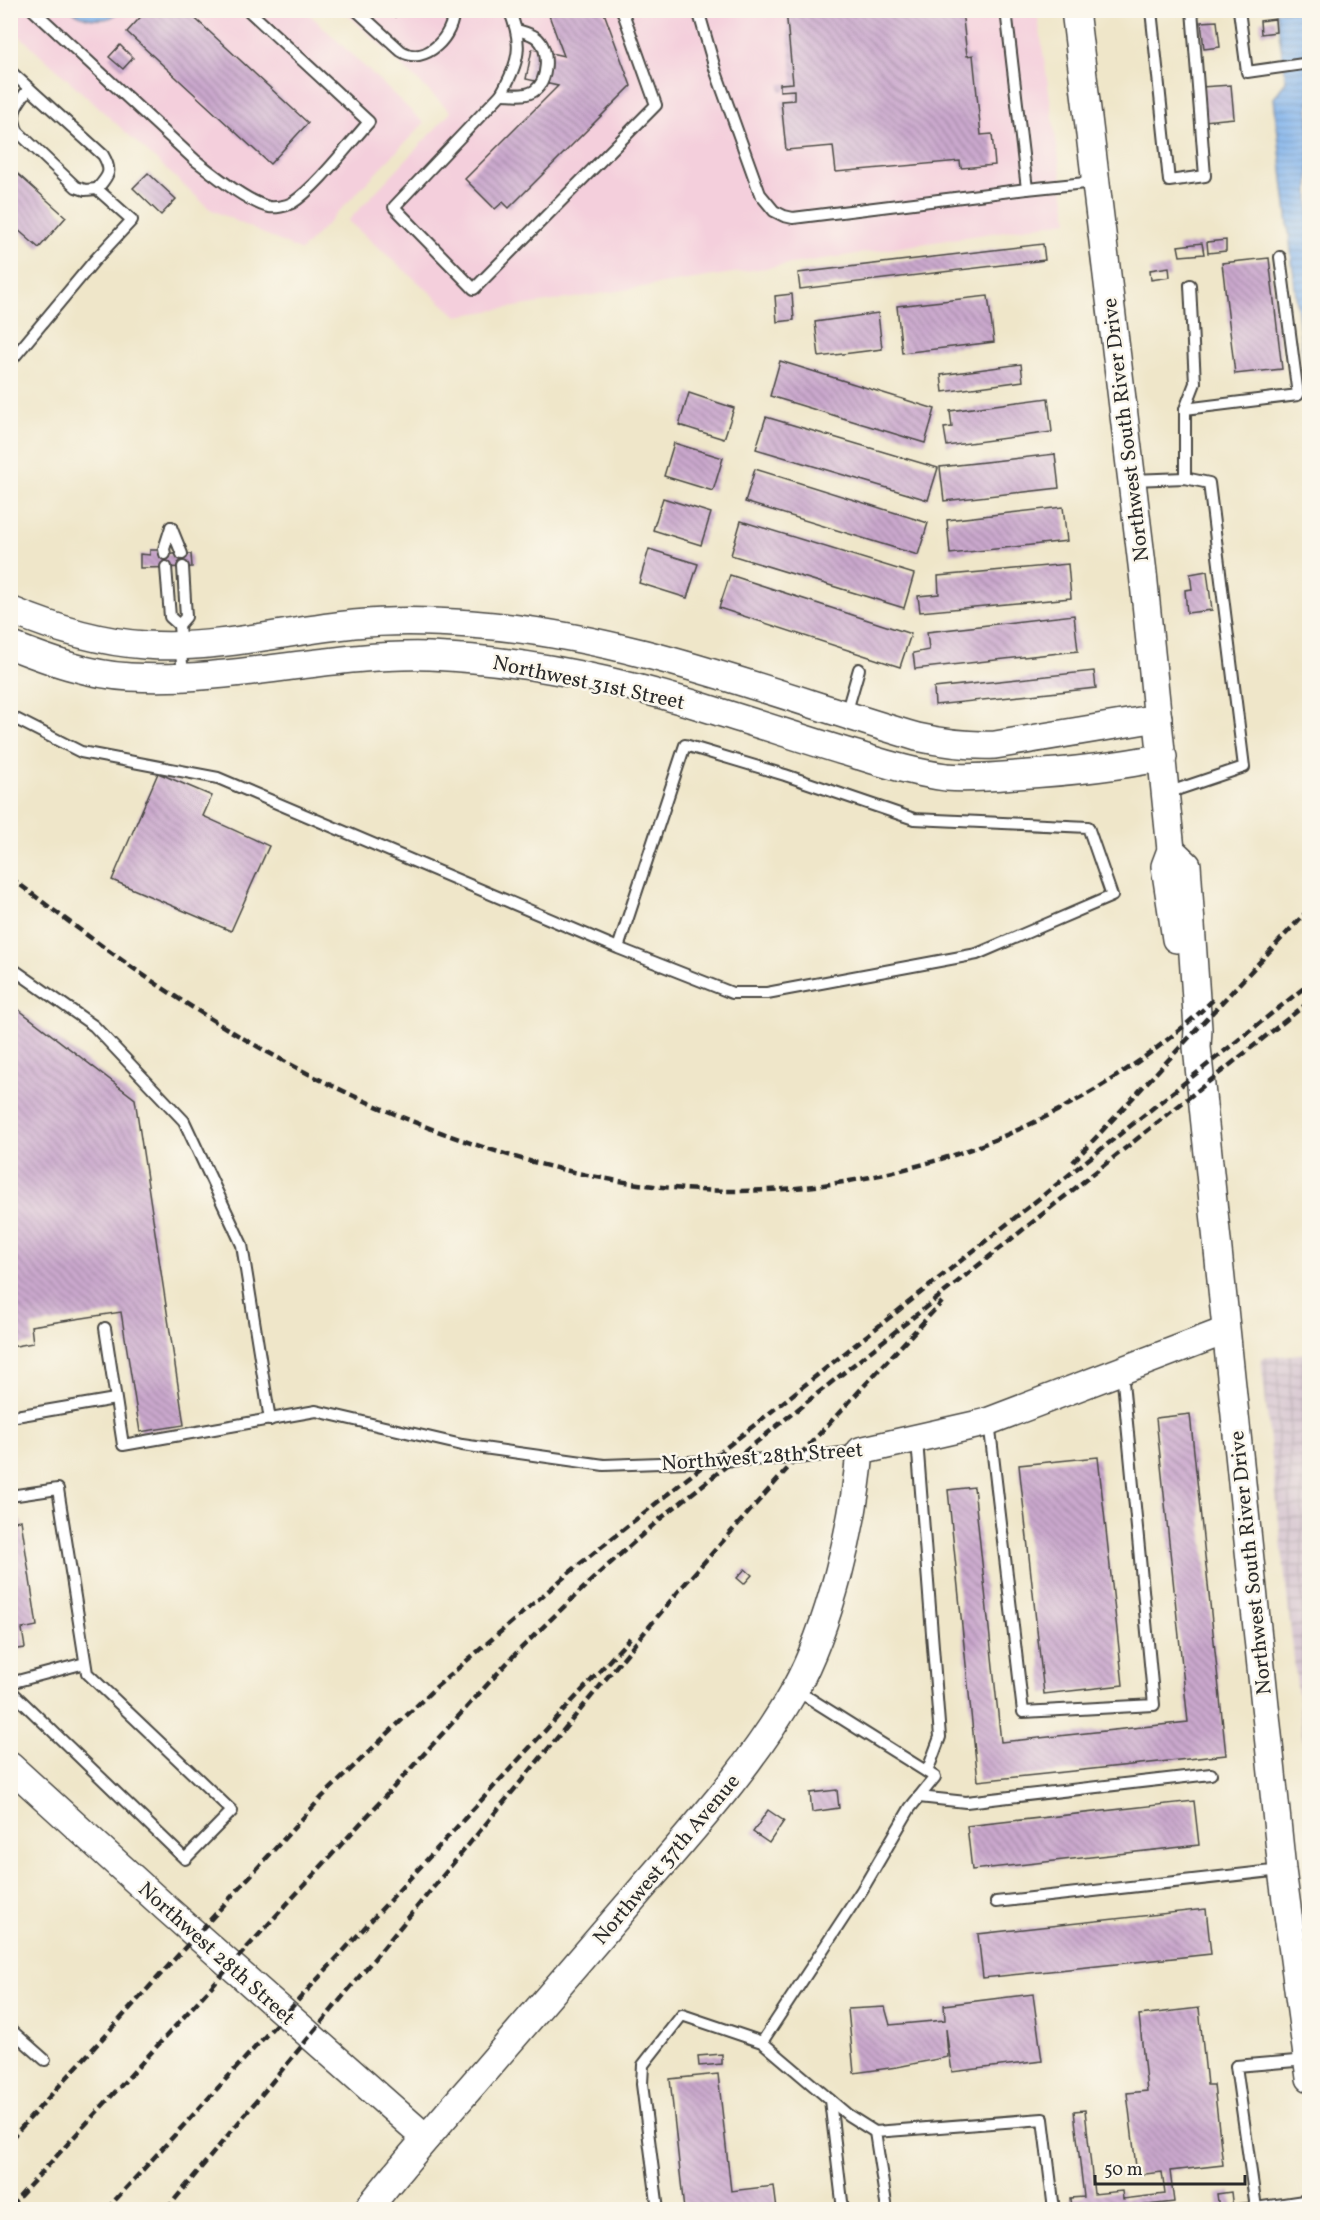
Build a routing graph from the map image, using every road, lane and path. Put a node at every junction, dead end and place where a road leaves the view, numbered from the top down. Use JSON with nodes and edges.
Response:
{"nodes":[{"id":1,"x":33,"y":10,"type":"edge"},
{"id":2,"x":248,"y":10,"type":"edge"},
{"id":3,"x":356,"y":10,"type":"edge"},
{"id":4,"x":453,"y":10,"type":"edge"},
{"id":5,"x":509,"y":10,"type":"edge"},
{"id":6,"x":622,"y":10,"type":"edge"},
{"id":7,"x":698,"y":10,"type":"edge"},
{"id":8,"x":1006,"y":10,"type":"edge"},
{"id":9,"x":1075,"y":10,"type":"edge"},
{"id":10,"x":1151,"y":10,"type":"edge"},
{"id":11,"x":1192,"y":10,"type":"edge"},
{"id":12,"x":1239,"y":10,"type":"edge"},
{"id":13,"x":517,"y":30,"type":"junction"},
{"id":14,"x":1310,"y":63,"type":"edge"},
{"id":15,"x":10,"y":71,"type":"edge"},
{"id":16,"x":29,"y":88,"type":"junction"},
{"id":17,"x":501,"y":94,"type":"junction"},
{"id":18,"x":1095,"y":182,"type":"junction"},
{"id":19,"x":97,"y":189,"type":"junction"},
{"id":20,"x":1027,"y":189,"type":"junction"},
{"id":21,"x":1280,"y":257,"type":"dead end"},
{"id":22,"x":1190,"y":285,"type":"dead end"},
{"id":23,"x":10,"y":362,"type":"edge"},
{"id":24,"x":1185,"y":409,"type":"junction"},
{"id":25,"x":1185,"y":478,"type":"junction"},
{"id":26,"x":1131,"y":480,"type":"junction"},
{"id":27,"x":165,"y":554,"type":"dead end"},
{"id":28,"x":182,"y":554,"type":"dead end"},
{"id":29,"x":166,"y":567,"type":"dead end"},
{"id":30,"x":183,"y":567,"type":"dead end"},
{"id":31,"x":10,"y":610,"type":"edge"},
{"id":32,"x":180,"y":635,"type":"junction"},
{"id":33,"x":10,"y":645,"type":"edge"},
{"id":34,"x":858,"y":669,"type":"dead end"},
{"id":35,"x":183,"y":677,"type":"junction"},
{"id":36,"x":846,"y":714,"type":"junction"},
{"id":37,"x":10,"y":716,"type":"edge"},
{"id":38,"x":1158,"y":718,"type":"junction"},
{"id":39,"x":835,"y":749,"type":"junction"},
{"id":40,"x":1162,"y":757,"type":"junction"},
{"id":41,"x":1167,"y":793,"type":"junction"},
{"id":42,"x":618,"y":948,"type":"junction"},
{"id":43,"x":10,"y":967,"type":"edge"},
{"id":44,"x":105,"y":1328,"type":"dead end"},
{"id":45,"x":1225,"y":1331,"type":"junction"},
{"id":46,"x":1122,"y":1370,"type":"junction"},
{"id":47,"x":115,"y":1399,"type":"junction"},
{"id":48,"x":10,"y":1417,"type":"edge"},
{"id":49,"x":270,"y":1420,"type":"junction"},
{"id":50,"x":989,"y":1421,"type":"junction"},
{"id":51,"x":917,"y":1440,"type":"junction"},
{"id":52,"x":860,"y":1451,"type":"junction"},
{"id":53,"x":10,"y":1496,"type":"edge"},
{"id":54,"x":86,"y":1663,"type":"junction"},
{"id":55,"x":10,"y":1683,"type":"edge"},
{"id":56,"x":10,"y":1690,"type":"edge"},
{"id":57,"x":794,"y":1690,"type":"junction"},
{"id":58,"x":10,"y":1766,"type":"edge"},
{"id":59,"x":927,"y":1772,"type":"junction"},
{"id":60,"x":1211,"y":1774,"type":"dead end"},
{"id":61,"x":919,"y":1797,"type":"junction"},
{"id":62,"x":1282,"y":1870,"type":"junction"},
{"id":63,"x":996,"y":1902,"type":"dead end"},
{"id":64,"x":10,"y":2029,"type":"edge"},
{"id":65,"x":762,"y":2042,"type":"junction"},
{"id":66,"x":45,"y":2060,"type":"dead end"},
{"id":67,"x":1308,"y":2069,"type":"edge"},
{"id":68,"x":830,"y":2100,"type":"junction"},
{"id":69,"x":875,"y":2132,"type":"junction"},
{"id":70,"x":426,"y":2138,"type":"junction"},
{"id":71,"x":1310,"y":2200,"type":"edge"},
{"id":72,"x":1256,"y":2208,"type":"edge"},
{"id":73,"x":367,"y":2210,"type":"edge"},
{"id":74,"x":658,"y":2210,"type":"edge"},
{"id":75,"x":843,"y":2210,"type":"edge"},
{"id":76,"x":887,"y":2210,"type":"edge"},
{"id":77,"x":1054,"y":2210,"type":"edge"},
{"id":78,"x":1237,"y":2210,"type":"edge"}],
"edges":[{"from":1,"to":2,"type":"lane"},
{"from":3,"to":4,"type":"lane"},
{"from":5,"to":13,"type":"lane"},
{"from":6,"to":17,"type":"lane"},
{"from":7,"to":20,"type":"lane"},
{"from":8,"to":20,"type":"lane"},
{"from":9,"to":18,"type":"street","name":"Northwest South River Drive"},
{"from":10,"to":11,"type":"lane"},
{"from":12,"to":14,"type":"lane"},
{"from":13,"to":17,"type":"lane"},
{"from":13,"to":17,"type":"lane"},
{"from":15,"to":16,"type":"lane"},
{"from":16,"to":19,"type":"lane"},
{"from":16,"to":19,"type":"lane"},
{"from":18,"to":20,"type":"lane"},
{"from":18,"to":26,"type":"street","name":"Northwest South River Drive"},
{"from":19,"to":23,"type":"lane"},
{"from":21,"to":24,"type":"lane"},
{"from":22,"to":24,"type":"lane"},
{"from":24,"to":25,"type":"lane"},
{"from":25,"to":26,"type":"lane"},
{"from":25,"to":41,"type":"lane"},
{"from":26,"to":38,"type":"street","name":"Northwest South River Drive"},
{"from":27,"to":28,"type":"lane"},
{"from":29,"to":32,"type":"lane"},
{"from":30,"to":32,"type":"lane"},
{"from":31,"to":32,"type":"street","name":"Northwest 31st Street"},
{"from":32,"to":35,"type":"lane"},
{"from":32,"to":36,"type":"street","name":"Northwest 31st Street"},
{"from":33,"to":35,"type":"street","name":"Northwest 31st Street"},
{"from":34,"to":36,"type":"lane"},
{"from":35,"to":39,"type":"street","name":"Northwest 31st Street"},
{"from":36,"to":38,"type":"street","name":"Northwest 31st Street"},
{"from":36,"to":39,"type":"street"},
{"from":37,"to":42,"type":"lane"},
{"from":38,"to":40,"type":"street","name":"Northwest South River Drive"},
{"from":39,"to":40,"type":"street","name":"Northwest 31st Street"},
{"from":40,"to":41,"type":"street","name":"Northwest South River Drive"},
{"from":41,"to":45,"type":"street","name":"Northwest South River Drive"},
{"from":42,"to":42,"type":"lane"},
{"from":43,"to":49,"type":"lane"},
{"from":44,"to":47,"type":"lane"},
{"from":45,"to":46,"type":"street","name":"Northwest 28th Street"},
{"from":45,"to":62,"type":"street","name":"Northwest South River Drive"},
{"from":46,"to":50,"type":"street","name":"Northwest 28th Street"},
{"from":46,"to":50,"type":"lane"},
{"from":47,"to":48,"type":"lane"},
{"from":47,"to":49,"type":"lane"},
{"from":49,"to":52,"type":"lane","name":"Northwest 28th Street"},
{"from":50,"to":51,"type":"street","name":"Northwest 28th Street"},
{"from":51,"to":52,"type":"street","name":"Northwest 28th Street"},
{"from":51,"to":59,"type":"lane"},
{"from":52,"to":57,"type":"street","name":"Northwest 37th Avenue"},
{"from":53,"to":54,"type":"lane"},
{"from":54,"to":55,"type":"lane"},
{"from":54,"to":56,"type":"lane"},
{"from":57,"to":59,"type":"lane"},
{"from":57,"to":70,"type":"street","name":"Northwest 37th Avenue"},
{"from":58,"to":70,"type":"street","name":"Northwest 28th Street"},
{"from":59,"to":61,"type":"lane"},
{"from":60,"to":61,"type":"lane"},
{"from":61,"to":65,"type":"lane"},
{"from":62,"to":63,"type":"lane"},
{"from":62,"to":67,"type":"street","name":"Northwest South River Drive"},
{"from":64,"to":66,"type":"lane"},
{"from":65,"to":68,"type":"lane"},
{"from":65,"to":74,"type":"lane"},
{"from":67,"to":72,"type":"lane"},
{"from":68,"to":69,"type":"lane"},
{"from":68,"to":75,"type":"lane"},
{"from":69,"to":76,"type":"lane"},
{"from":69,"to":77,"type":"lane"},
{"from":70,"to":73,"type":"street","name":"Northwest 37th Avenue"},
{"from":71,"to":72,"type":"lane"},
{"from":72,"to":78,"type":"lane"}]}
